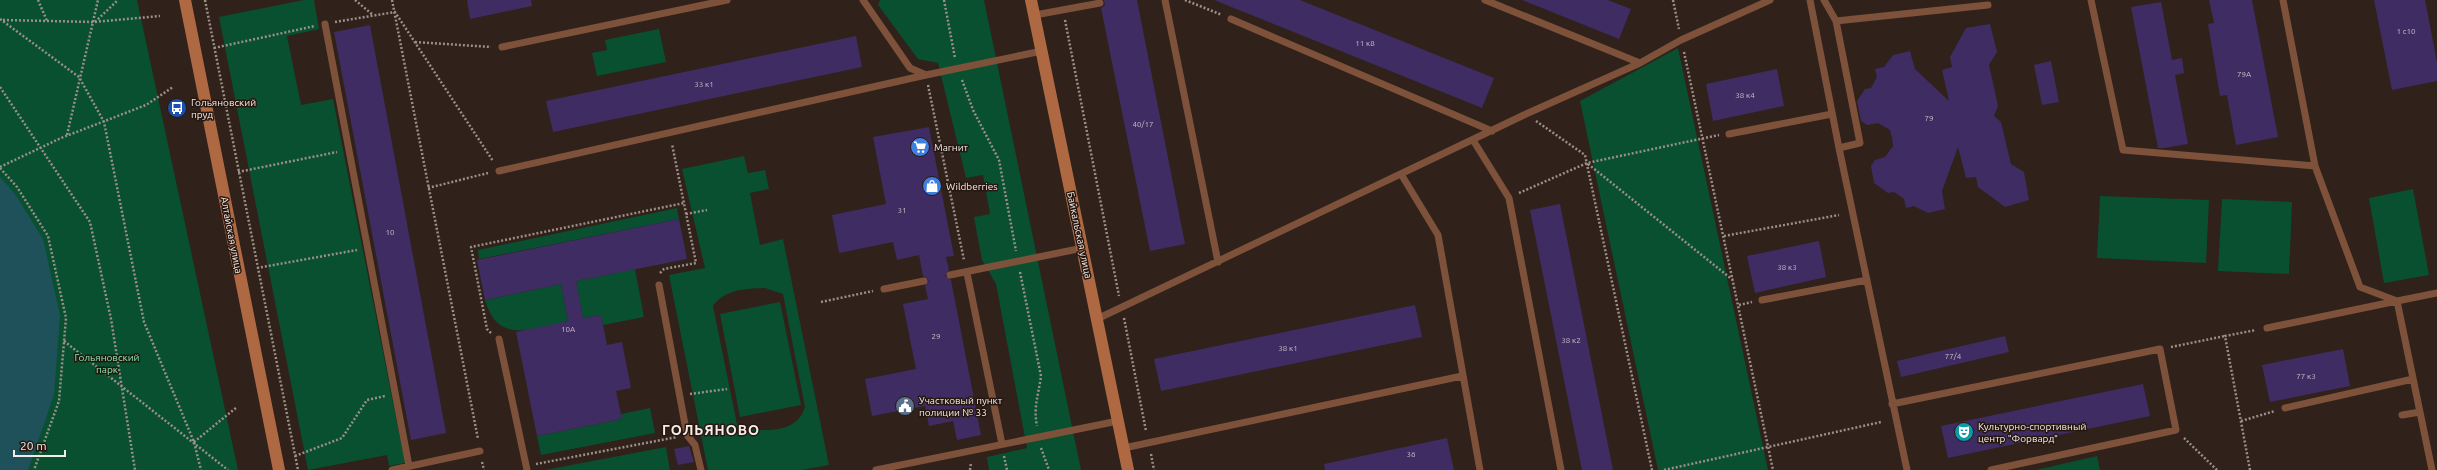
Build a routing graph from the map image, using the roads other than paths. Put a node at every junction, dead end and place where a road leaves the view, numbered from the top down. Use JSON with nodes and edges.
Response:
{"nodes":[{"id":1,"x":185,"y":0,"type":"edge"},
{"id":2,"x":727,"y":0,"type":"edge"},
{"id":3,"x":863,"y":0,"type":"edge"},
{"id":4,"x":1032,"y":0,"type":"edge"},
{"id":5,"x":1165,"y":0,"type":"edge"},
{"id":6,"x":1485,"y":0,"type":"edge"},
{"id":7,"x":1770,"y":0,"type":"edge"},
{"id":8,"x":1810,"y":0,"type":"edge"},
{"id":9,"x":1824,"y":0,"type":"edge"},
{"id":10,"x":2091,"y":0,"type":"edge"},
{"id":11,"x":2283,"y":0,"type":"edge"},
{"id":12,"x":1100,"y":3,"type":"dead end"},
{"id":13,"x":1988,"y":5,"type":"dead end"},
{"id":14,"x":1035,"y":15,"type":"junction"},
{"id":15,"x":1231,"y":19,"type":"road end"},
{"id":16,"x":1836,"y":22,"type":"junction"},
{"id":17,"x":325,"y":24,"type":"road end"},
{"id":18,"x":502,"y":47,"type":"road end"},
{"id":19,"x":1042,"y":52,"type":"junction"},
{"id":20,"x":1640,"y":63,"type":"junction"},
{"id":21,"x":926,"y":75,"type":"junction"},
{"id":22,"x":1832,"y":114,"type":"junction"},
{"id":23,"x":1492,"y":131,"type":"junction"},
{"id":24,"x":1729,"y":134,"type":"road end"},
{"id":25,"x":1473,"y":140,"type":"junction"},
{"id":26,"x":1839,"y":148,"type":"junction"},
{"id":27,"x":2315,"y":166,"type":"junction"},
{"id":28,"x":499,"y":171,"type":"road end"},
{"id":29,"x":1401,"y":174,"type":"junction"},
{"id":30,"x":1083,"y":248,"type":"junction"},
{"id":31,"x":1218,"y":262,"type":"junction"},
{"id":32,"x":967,"y":273,"type":"junction"},
{"id":33,"x":950,"y":275,"type":"dead end"},
{"id":34,"x":1866,"y":280,"type":"junction"},
{"id":35,"x":924,"y":281,"type":"dead end"},
{"id":36,"x":659,"y":285,"type":"road end"},
{"id":37,"x":884,"y":289,"type":"road end"},
{"id":38,"x":2437,"y":293,"type":"edge"},
{"id":39,"x":1762,"y":300,"type":"dead end"},
{"id":40,"x":2397,"y":301,"type":"junction"},
{"id":41,"x":1097,"y":319,"type":"junction"},
{"id":42,"x":2267,"y":328,"type":"road end"},
{"id":43,"x":499,"y":339,"type":"road end"},
{"id":44,"x":1462,"y":376,"type":"junction"},
{"id":45,"x":2413,"y":379,"type":"junction"},
{"id":46,"x":1892,"y":404,"type":"junction"},
{"id":47,"x":2285,"y":408,"type":"road end"},
{"id":48,"x":2420,"y":412,"type":"junction"},
{"id":49,"x":2402,"y":415,"type":"dead end"},
{"id":50,"x":1118,"y":421,"type":"junction"},
{"id":51,"x":1002,"y":444,"type":"junction"},
{"id":52,"x":1124,"y":448,"type":"junction"},
{"id":53,"x":480,"y":451,"type":"road end"},
{"id":54,"x":409,"y":466,"type":"junction"},
{"id":55,"x":526,"y":468,"type":"edge"},
{"id":56,"x":279,"y":470,"type":"edge"},
{"id":57,"x":392,"y":470,"type":"edge"},
{"id":58,"x":701,"y":470,"type":"edge"},
{"id":59,"x":876,"y":470,"type":"edge"},
{"id":60,"x":1128,"y":470,"type":"edge"},
{"id":61,"x":1480,"y":470,"type":"edge"},
{"id":62,"x":1561,"y":470,"type":"edge"},
{"id":63,"x":1907,"y":470,"type":"edge"},
{"id":64,"x":1991,"y":470,"type":"edge"},
{"id":65,"x":2432,"y":470,"type":"edge"}],
"edges":[{"from":1,"to":56,"type":"street","name":"Алтайская улица"},
{"from":2,"to":18,"type":"lane"},
{"from":3,"to":21,"type":"lane"},
{"from":4,"to":14,"type":"street","name":"Байкальская улица"},
{"from":5,"to":31,"type":"lane"},
{"from":6,"to":20,"type":"lane"},
{"from":7,"to":20,"type":"lane"},
{"from":8,"to":22,"type":"lane"},
{"from":9,"to":16,"type":"lane"},
{"from":10,"to":27,"type":"lane"},
{"from":11,"to":27,"type":"lane"},
{"from":12,"to":14,"type":"lane"},
{"from":13,"to":16,"type":"lane"},
{"from":14,"to":19,"type":"street","name":"Байкальская улица"},
{"from":15,"to":23,"type":"lane"},
{"from":16,"to":26,"type":"lane"},
{"from":17,"to":54,"type":"lane"},
{"from":19,"to":21,"type":"lane"},
{"from":19,"to":30,"type":"street","name":"Байкальская улица"},
{"from":20,"to":23,"type":"lane"},
{"from":21,"to":28,"type":"lane"},
{"from":22,"to":24,"type":"lane"},
{"from":22,"to":26,"type":"lane"},
{"from":23,"to":25,"type":"lane"},
{"from":25,"to":29,"type":"lane"},
{"from":25,"to":62,"type":"lane"},
{"from":26,"to":34,"type":"lane"},
{"from":27,"to":40,"type":"lane"},
{"from":29,"to":31,"type":"lane"},
{"from":29,"to":44,"type":"lane"},
{"from":30,"to":32,"type":"lane"},
{"from":30,"to":41,"type":"street","name":"Байкальская улица"},
{"from":31,"to":41,"type":"lane"},
{"from":32,"to":33,"type":"lane"},
{"from":32,"to":51,"type":"lane"},
{"from":34,"to":39,"type":"lane"},
{"from":34,"to":46,"type":"lane"},
{"from":35,"to":37,"type":"lane"},
{"from":36,"to":58,"type":"lane"},
{"from":38,"to":40,"type":"lane"},
{"from":40,"to":42,"type":"lane"},
{"from":40,"to":45,"type":"lane"},
{"from":41,"to":50,"type":"street","name":"Байкальская улица"},
{"from":43,"to":55,"type":"lane"},
{"from":44,"to":52,"type":"lane"},
{"from":44,"to":61,"type":"lane"},
{"from":45,"to":47,"type":"lane"},
{"from":45,"to":48,"type":"lane"},
{"from":46,"to":63,"type":"lane"},
{"from":46,"to":64,"type":"lane"},
{"from":48,"to":49,"type":"lane"},
{"from":48,"to":65,"type":"lane"},
{"from":50,"to":51,"type":"lane"},
{"from":50,"to":52,"type":"street","name":"Байкальская улица"},
{"from":51,"to":59,"type":"lane"},
{"from":52,"to":60,"type":"street","name":"Байкальская улица"},
{"from":53,"to":54,"type":"lane"},
{"from":54,"to":57,"type":"lane"}]}
